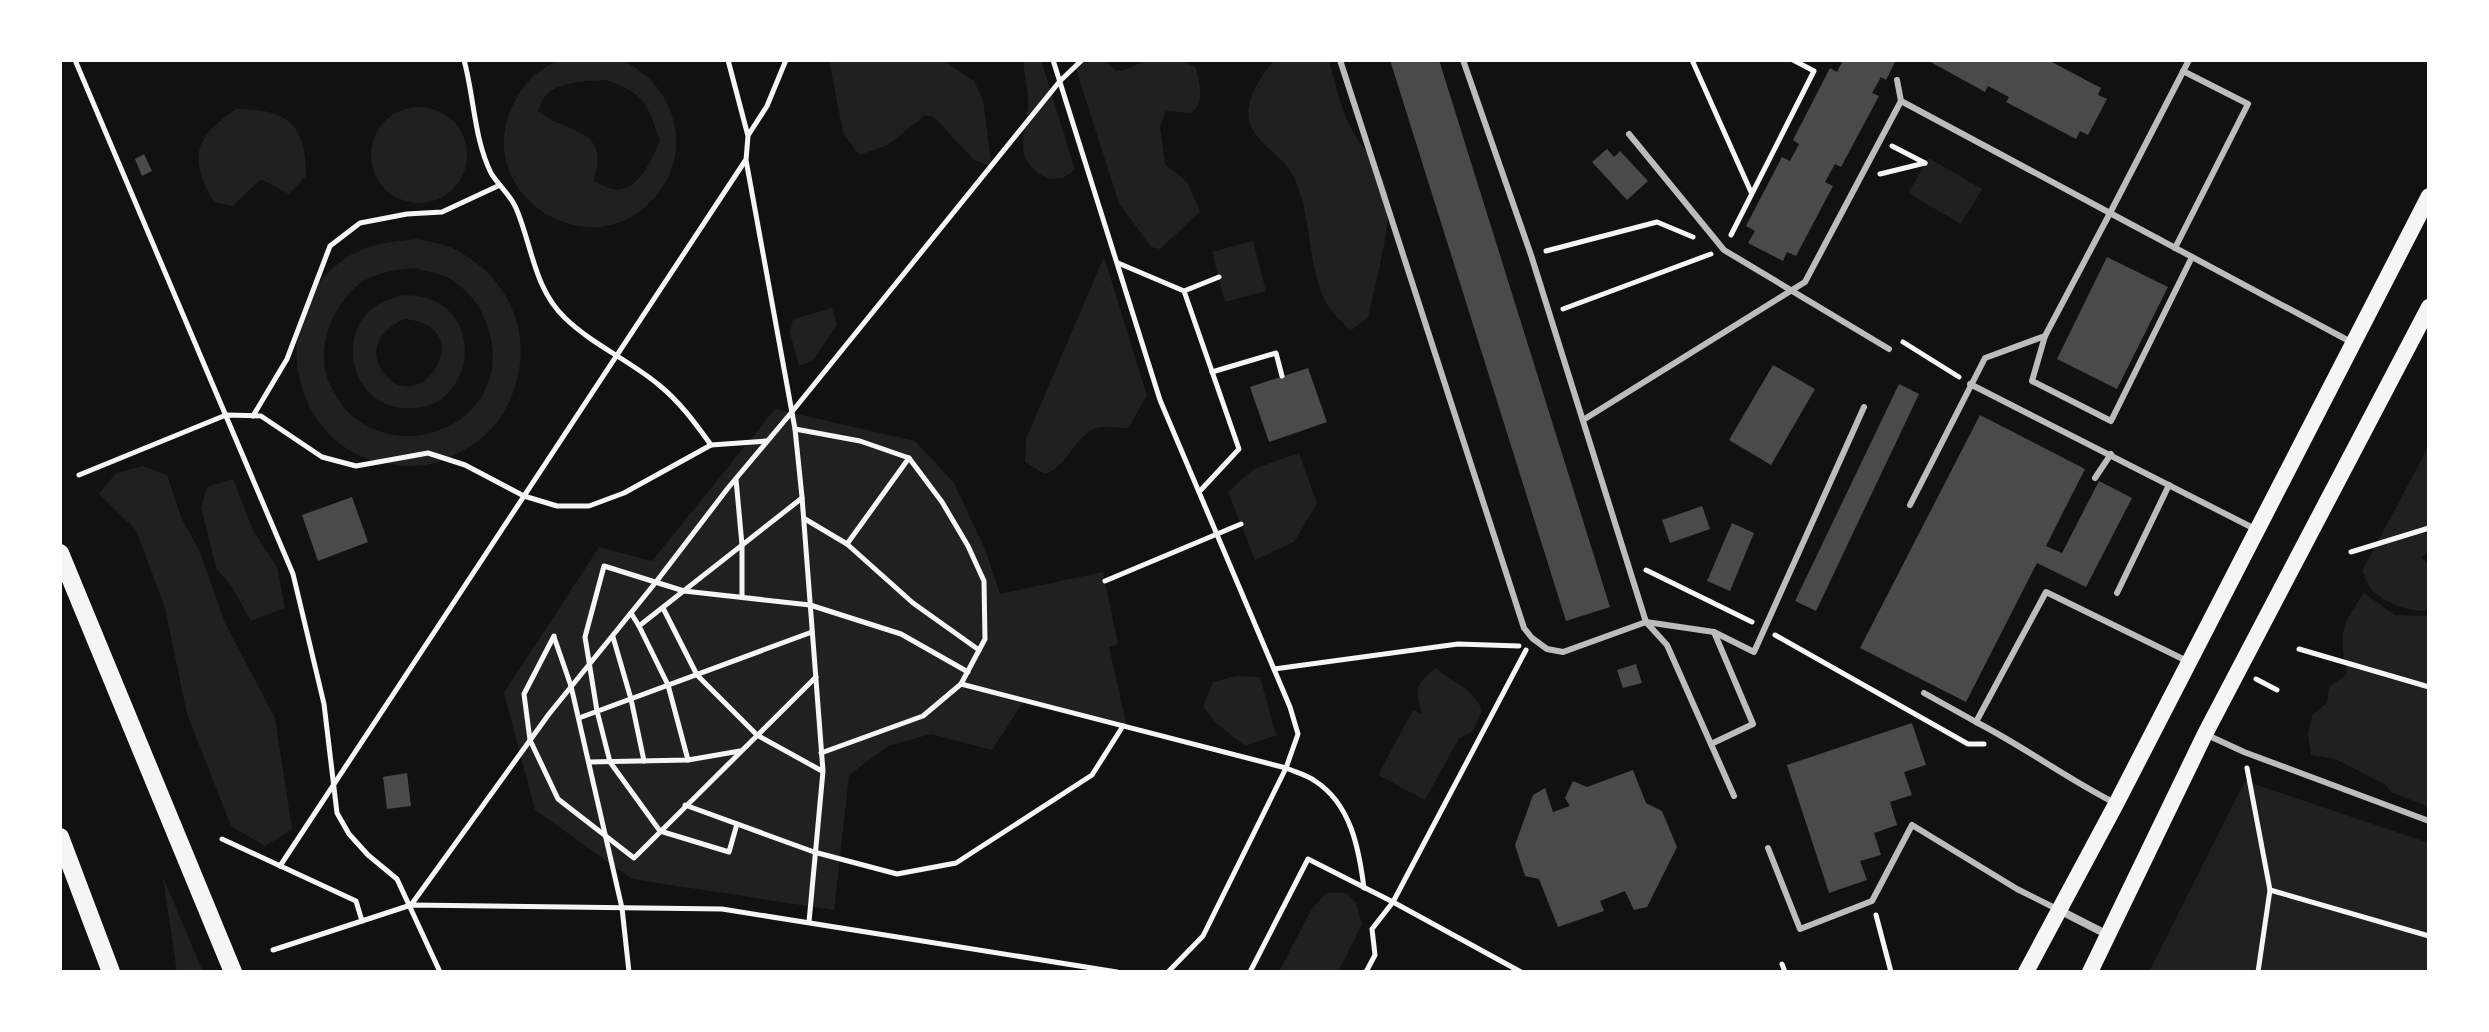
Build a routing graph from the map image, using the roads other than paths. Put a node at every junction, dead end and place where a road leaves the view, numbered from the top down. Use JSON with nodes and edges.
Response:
{"nodes":[{"id":1,"x":1340,"y":60,"type":"edge"},
{"id":2,"x":1463,"y":60,"type":"edge"},
{"id":3,"x":2189,"y":60,"type":"edge"},
{"id":4,"x":2183,"y":71,"type":"junction"},
{"id":5,"x":1897,"y":80,"type":"dead end"},
{"id":6,"x":1901,"y":101,"type":"junction"},
{"id":7,"x":1629,"y":134,"type":"dead end"},
{"id":8,"x":2429,"y":196,"type":"edge"},
{"id":9,"x":2110,"y":213,"type":"junction"},
{"id":10,"x":2175,"y":248,"type":"junction"},
{"id":11,"x":2192,"y":257,"type":"junction"},
{"id":12,"x":1791,"y":292,"type":"junction"},
{"id":13,"x":2429,"y":307,"type":"edge"},
{"id":14,"x":2045,"y":336,"type":"junction"},
{"id":15,"x":2355,"y":344,"type":"junction"},
{"id":16,"x":1889,"y":349,"type":"dead end"},
{"id":17,"x":1970,"y":384,"type":"junction"},
{"id":18,"x":1864,"y":407,"type":"dead end"},
{"id":19,"x":1583,"y":420,"type":"junction"},
{"id":20,"x":2111,"y":454,"type":"junction"},
{"id":21,"x":2095,"y":478,"type":"dead end"},
{"id":22,"x":2169,"y":485,"type":"junction"},
{"id":23,"x":1910,"y":505,"type":"dead end"},
{"id":24,"x":2258,"y":531,"type":"junction"},
{"id":25,"x":60,"y":553,"type":"edge"},
{"id":26,"x":2117,"y":593,"type":"dead end"},
{"id":27,"x":1646,"y":622,"type":"junction"},
{"id":28,"x":1714,"y":632,"type":"junction"},
{"id":29,"x":2188,"y":662,"type":"junction"},
{"id":30,"x":1924,"y":693,"type":"dead end"},
{"id":31,"x":1976,"y":722,"type":"junction"},
{"id":32,"x":2205,"y":734,"type":"junction"},
{"id":33,"x":1711,"y":744,"type":"junction"},
{"id":34,"x":1734,"y":796,"type":"dead end"},
{"id":35,"x":2116,"y":804,"type":"junction"},
{"id":36,"x":2429,"y":821,"type":"edge"},
{"id":37,"x":60,"y":837,"type":"edge"},
{"id":38,"x":1768,"y":848,"type":"dead end"},
{"id":39,"x":2059,"y":910,"type":"junction"},
{"id":40,"x":2108,"y":935,"type":"junction"},
{"id":41,"x":111,"y":972,"type":"edge"},
{"id":42,"x":233,"y":972,"type":"edge"},
{"id":43,"x":2026,"y":972,"type":"edge"},
{"id":44,"x":2090,"y":972,"type":"edge"}],
"edges":[{"from":1,"to":27,"type":"lane"},
{"from":2,"to":19,"type":"lane"},
{"from":3,"to":4,"type":"lane"},
{"from":4,"to":9,"type":"lane"},
{"from":4,"to":10,"type":"lane"},
{"from":5,"to":6,"type":"lane"},
{"from":6,"to":9,"type":"lane"},
{"from":6,"to":12,"type":"lane"},
{"from":7,"to":12,"type":"lane"},
{"from":8,"to":15,"type":"main road"},
{"from":9,"to":10,"type":"lane"},
{"from":9,"to":14,"type":"lane"},
{"from":10,"to":11,"type":"lane"},
{"from":11,"to":14,"type":"lane"},
{"from":11,"to":15,"type":"lane"},
{"from":12,"to":16,"type":"lane"},
{"from":12,"to":19,"type":"lane"},
{"from":13,"to":32,"type":"main road"},
{"from":14,"to":17,"type":"lane"},
{"from":15,"to":24,"type":"main road"},
{"from":17,"to":20,"type":"lane"},
{"from":17,"to":23,"type":"lane"},
{"from":18,"to":28,"type":"lane"},
{"from":19,"to":27,"type":"lane"},
{"from":20,"to":21,"type":"lane"},
{"from":20,"to":22,"type":"lane"},
{"from":22,"to":24,"type":"lane"},
{"from":22,"to":26,"type":"lane"},
{"from":24,"to":29,"type":"main road"},
{"from":25,"to":42,"type":"main road"},
{"from":27,"to":28,"type":"lane"},
{"from":27,"to":33,"type":"lane"},
{"from":28,"to":33,"type":"lane"},
{"from":29,"to":31,"type":"lane"},
{"from":29,"to":35,"type":"main road"},
{"from":30,"to":31,"type":"lane"},
{"from":31,"to":35,"type":"lane"},
{"from":32,"to":36,"type":"lane"},
{"from":32,"to":40,"type":"main road"},
{"from":33,"to":34,"type":"lane"},
{"from":35,"to":39,"type":"main road"},
{"from":37,"to":41,"type":"main road"},
{"from":38,"to":39,"type":"lane"},
{"from":39,"to":40,"type":"street"},
{"from":39,"to":43,"type":"main road"},
{"from":40,"to":44,"type":"main road"}]}
